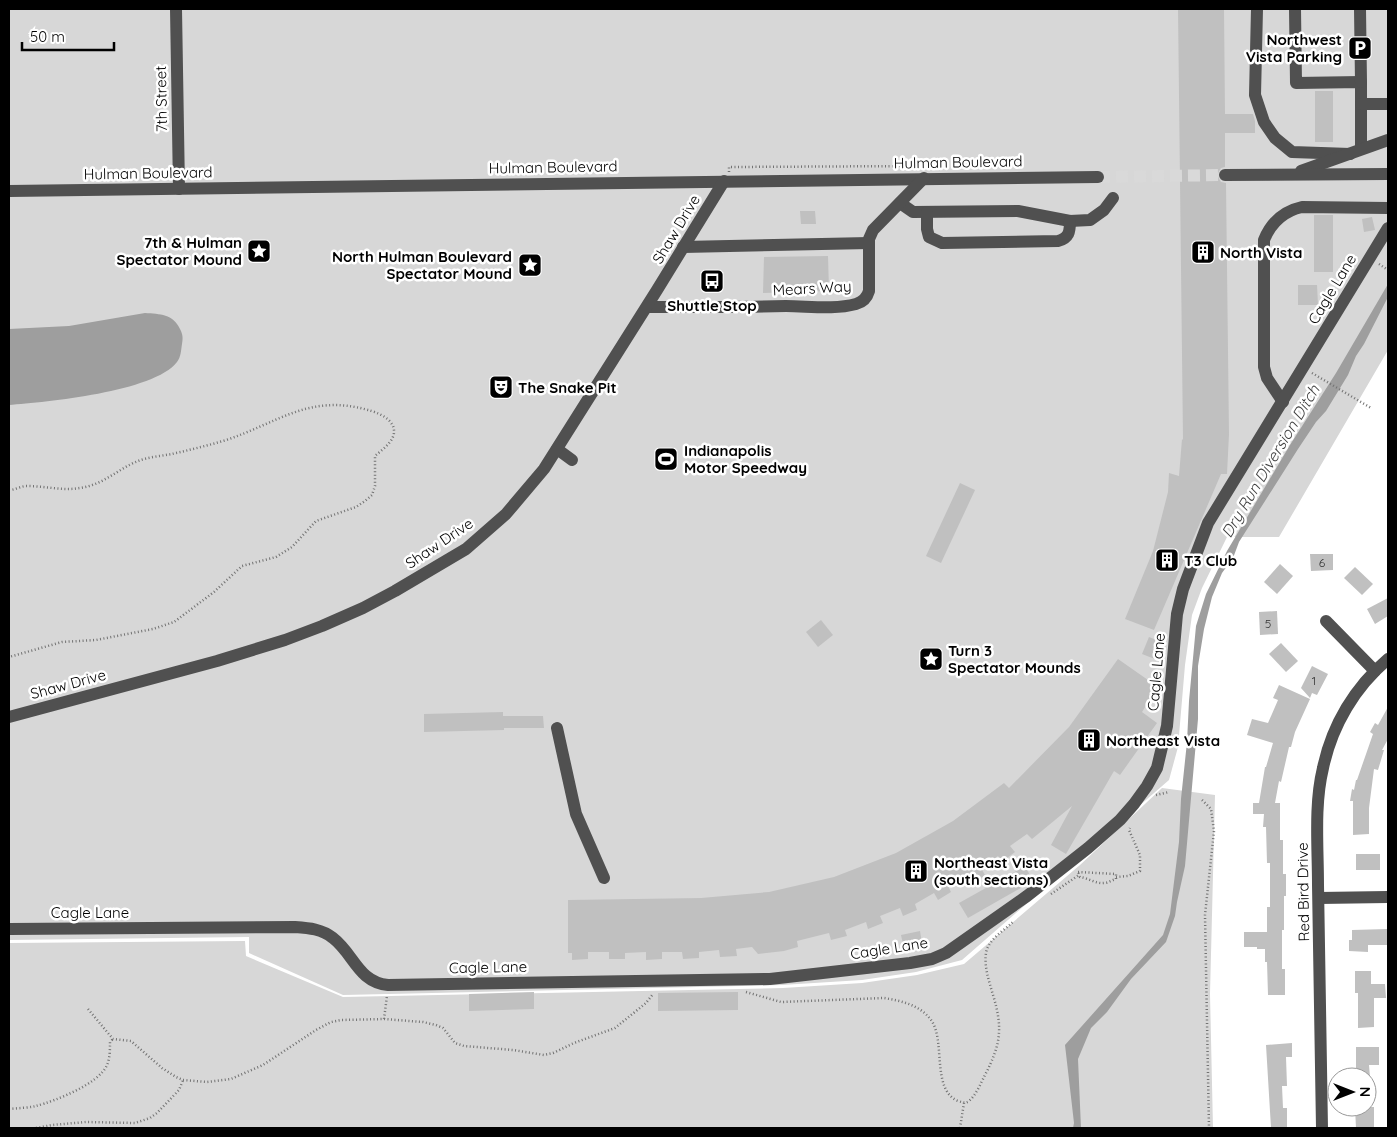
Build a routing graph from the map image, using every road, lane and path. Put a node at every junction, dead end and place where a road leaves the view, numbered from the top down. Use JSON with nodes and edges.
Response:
{"nodes":[{"id":1,"x":176,"y":9,"type":"edge"},
{"id":2,"x":1257,"y":9,"type":"edge"},
{"id":3,"x":1295,"y":9,"type":"edge"},
{"id":4,"x":1360,"y":9,"type":"edge"},
{"id":5,"x":1361,"y":82,"type":"junction"},
{"id":6,"x":1361,"y":104,"type":"junction"},
{"id":7,"x":1388,"y":104,"type":"edge"},
{"id":8,"x":1388,"y":140,"type":"edge"},
{"id":9,"x":1355,"y":152,"type":"junction"},
{"id":10,"x":1388,"y":174,"type":"edge"},
{"id":11,"x":1226,"y":175,"type":"tunnel mouth"},
{"id":12,"x":1291,"y":175,"type":"junction"},
{"id":13,"x":1098,"y":177,"type":"tunnel mouth"},
{"id":14,"x":924,"y":178,"type":"junction"},
{"id":15,"x":724,"y":181,"type":"junction"},
{"id":16,"x":179,"y":189,"type":"junction"},
{"id":17,"x":9,"y":191,"type":"edge"},
{"id":18,"x":1113,"y":198,"type":"dead end"},
{"id":19,"x":900,"y":203,"type":"junction"},
{"id":20,"x":1388,"y":208,"type":"edge"},
{"id":21,"x":927,"y":212,"type":"junction"},
{"id":22,"x":1070,"y":221,"type":"junction"},
{"id":23,"x":1388,"y":228,"type":"edge"},
{"id":24,"x":869,"y":243,"type":"junction"},
{"id":25,"x":683,"y":247,"type":"junction"},
{"id":26,"x":1381,"y":266,"type":"dead end"},
{"id":27,"x":1388,"y":270,"type":"edge"},
{"id":28,"x":647,"y":307,"type":"junction"},
{"id":29,"x":1315,"y":375,"type":"dead end"},
{"id":30,"x":1283,"y":402,"type":"junction"},
{"id":31,"x":1371,"y":408,"type":"dead end"},
{"id":32,"x":557,"y":449,"type":"junction"},
{"id":33,"x":572,"y":460,"type":"dead end"},
{"id":34,"x":9,"y":490,"type":"edge"},
{"id":35,"x":1326,"y":621,"type":"dead end"},
{"id":36,"x":9,"y":657,"type":"edge"},
{"id":37,"x":1388,"y":659,"type":"edge"},
{"id":38,"x":1375,"y":671,"type":"junction"},
{"id":39,"x":9,"y":717,"type":"edge"},
{"id":40,"x":556,"y":728,"type":"dead end"},
{"id":41,"x":1169,"y":792,"type":"dead end"},
{"id":42,"x":1152,"y":796,"type":"dead end"},
{"id":43,"x":1202,"y":800,"type":"dead end"},
{"id":44,"x":1130,"y":824,"type":"dead end"},
{"id":45,"x":1079,"y":875,"type":"junction"},
{"id":46,"x":1116,"y":876,"type":"junction"},
{"id":47,"x":604,"y":878,"type":"dead end"},
{"id":48,"x":1049,"y":895,"type":"dead end"},
{"id":49,"x":1388,"y":897,"type":"edge"},
{"id":50,"x":1318,"y":898,"type":"junction"},
{"id":51,"x":1014,"y":921,"type":"dead end"},
{"id":52,"x":9,"y":929,"type":"edge"},
{"id":53,"x":388,"y":985,"type":"junction"},
{"id":54,"x":744,"y":992,"type":"dead end"},
{"id":55,"x":661,"y":993,"type":"dead end"},
{"id":56,"x":88,"y":1009,"type":"dead end"},
{"id":57,"x":384,"y":1019,"type":"junction"},
{"id":58,"x":113,"y":1040,"type":"junction"},
{"id":59,"x":183,"y":1080,"type":"junction"},
{"id":60,"x":964,"y":1103,"type":"junction"},
{"id":61,"x":9,"y":1109,"type":"edge"},
{"id":62,"x":36,"y":1128,"type":"edge"},
{"id":63,"x":960,"y":1128,"type":"edge"},
{"id":64,"x":1209,"y":1128,"type":"edge"},
{"id":65,"x":1322,"y":1128,"type":"edge"}],
"edges":[{"from":1,"to":16,"type":"street","name":"7th Street"},
{"from":2,"to":9,"type":"street"},
{"from":3,"to":5,"type":"street"},
{"from":4,"to":5,"type":"street"},
{"from":5,"to":6,"type":"street"},
{"from":6,"to":7,"type":"street"},
{"from":6,"to":9,"type":"street"},
{"from":8,"to":9,"type":"street"},
{"from":9,"to":12,"type":"street"},
{"from":10,"to":12,"type":"street"},
{"from":11,"to":12,"type":"street"},
{"from":13,"to":14,"type":"street","name":"Hulman Boulevard"},
{"from":14,"to":15,"type":"street","name":"Hulman Boulevard"},
{"from":14,"to":19,"type":"street"},
{"from":15,"to":16,"type":"street","name":"Hulman Boulevard"},
{"from":15,"to":25,"type":"street","name":"Shaw Drive"},
{"from":16,"to":17,"type":"street","name":"Hulman Boulevard"},
{"from":18,"to":22,"type":"street"},
{"from":19,"to":21,"type":"street"},
{"from":19,"to":24,"type":"street"},
{"from":20,"to":30,"type":"street"},
{"from":21,"to":22,"type":"street"},
{"from":21,"to":22,"type":"street"},
{"from":23,"to":30,"type":"street","name":"Cagle Lane"},
{"from":24,"to":25,"type":"street"},
{"from":24,"to":28,"type":"street","name":"Mears Way"},
{"from":25,"to":28,"type":"street","name":"Shaw Drive"},
{"from":26,"to":27,"type":"path"},
{"from":28,"to":32,"type":"street","name":"Shaw Drive"},
{"from":29,"to":31,"type":"path"},
{"from":30,"to":53,"type":"street","name":"Cagle Lane"},
{"from":32,"to":33,"type":"street"},
{"from":32,"to":39,"type":"street","name":"Shaw Drive"},
{"from":34,"to":36,"type":"path"},
{"from":35,"to":38,"type":"street"},
{"from":37,"to":38,"type":"street","name":"Red Bird Drive"},
{"from":38,"to":50,"type":"street","name":"Red Bird Drive"},
{"from":40,"to":47,"type":"street"},
{"from":41,"to":42,"type":"path"},
{"from":43,"to":64,"type":"path"},
{"from":44,"to":46,"type":"path"},
{"from":45,"to":46,"type":"path"},
{"from":45,"to":46,"type":"path"},
{"from":45,"to":48,"type":"path"},
{"from":49,"to":50,"type":"street"},
{"from":50,"to":65,"type":"street","name":"Red Bird Drive"},
{"from":51,"to":60,"type":"path"},
{"from":52,"to":53,"type":"street","name":"Cagle Lane"},
{"from":53,"to":57,"type":"path"},
{"from":54,"to":60,"type":"path"},
{"from":55,"to":57,"type":"path"},
{"from":56,"to":58,"type":"path"},
{"from":57,"to":59,"type":"path"},
{"from":58,"to":59,"type":"path"},
{"from":58,"to":61,"type":"path"},
{"from":59,"to":62,"type":"path"},
{"from":60,"to":63,"type":"path"}]}
